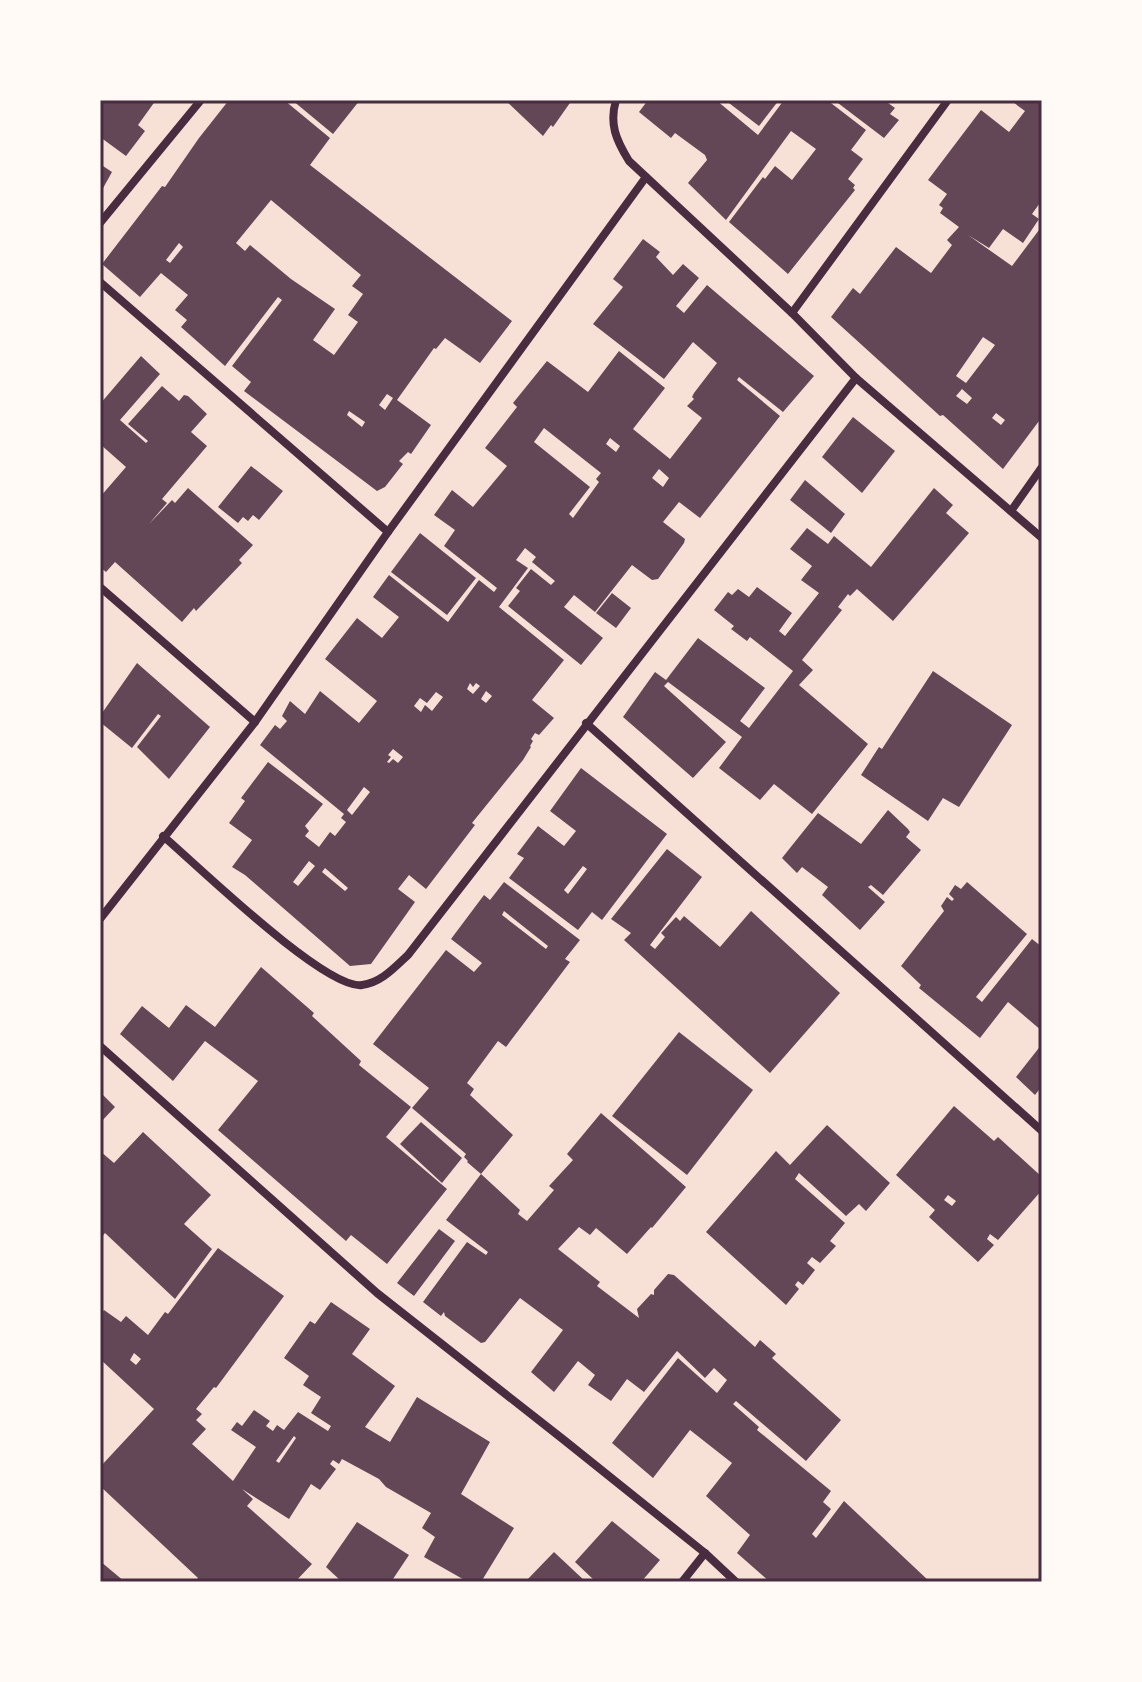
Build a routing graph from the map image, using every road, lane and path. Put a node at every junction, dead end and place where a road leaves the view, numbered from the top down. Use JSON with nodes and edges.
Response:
{"nodes":[{"id":1,"x":201,"y":100,"type":"edge"},
{"id":2,"x":616,"y":100,"type":"edge"},
{"id":3,"x":948,"y":100,"type":"edge"},
{"id":4,"x":646,"y":177,"type":"junction"},
{"id":5,"x":100,"y":223,"type":"edge"},
{"id":6,"x":100,"y":282,"type":"edge"},
{"id":7,"x":792,"y":313,"type":"junction"},
{"id":8,"x":856,"y":378,"type":"junction"},
{"id":9,"x":1042,"y":467,"type":"edge"},
{"id":10,"x":1011,"y":511,"type":"junction"},
{"id":11,"x":388,"y":532,"type":"junction"},
{"id":12,"x":1042,"y":538,"type":"edge"},
{"id":13,"x":100,"y":587,"type":"edge"},
{"id":14,"x":255,"y":722,"type":"junction"},
{"id":15,"x":586,"y":723,"type":"junction"},
{"id":16,"x":163,"y":836,"type":"junction"},
{"id":17,"x":100,"y":919,"type":"edge"},
{"id":18,"x":100,"y":1046,"type":"edge"},
{"id":19,"x":1042,"y":1131,"type":"edge"},
{"id":20,"x":705,"y":1553,"type":"junction"},
{"id":21,"x":682,"y":1582,"type":"edge"},
{"id":22,"x":736,"y":1582,"type":"edge"}],
"edges":[{"from":1,"to":5,"type":"street"},
{"from":2,"to":4,"type":"street"},
{"from":3,"to":7,"type":"street"},
{"from":4,"to":7,"type":"street"},
{"from":4,"to":11,"type":"street"},
{"from":6,"to":11,"type":"street"},
{"from":7,"to":8,"type":"street"},
{"from":8,"to":10,"type":"street"},
{"from":8,"to":15,"type":"street"},
{"from":9,"to":10,"type":"street"},
{"from":10,"to":12,"type":"street"},
{"from":11,"to":14,"type":"street"},
{"from":13,"to":14,"type":"street"},
{"from":14,"to":16,"type":"street"},
{"from":15,"to":16,"type":"street"},
{"from":15,"to":19,"type":"street"},
{"from":16,"to":17,"type":"street"},
{"from":18,"to":20,"type":"street"},
{"from":20,"to":21,"type":"street"},
{"from":20,"to":22,"type":"street"}]}
